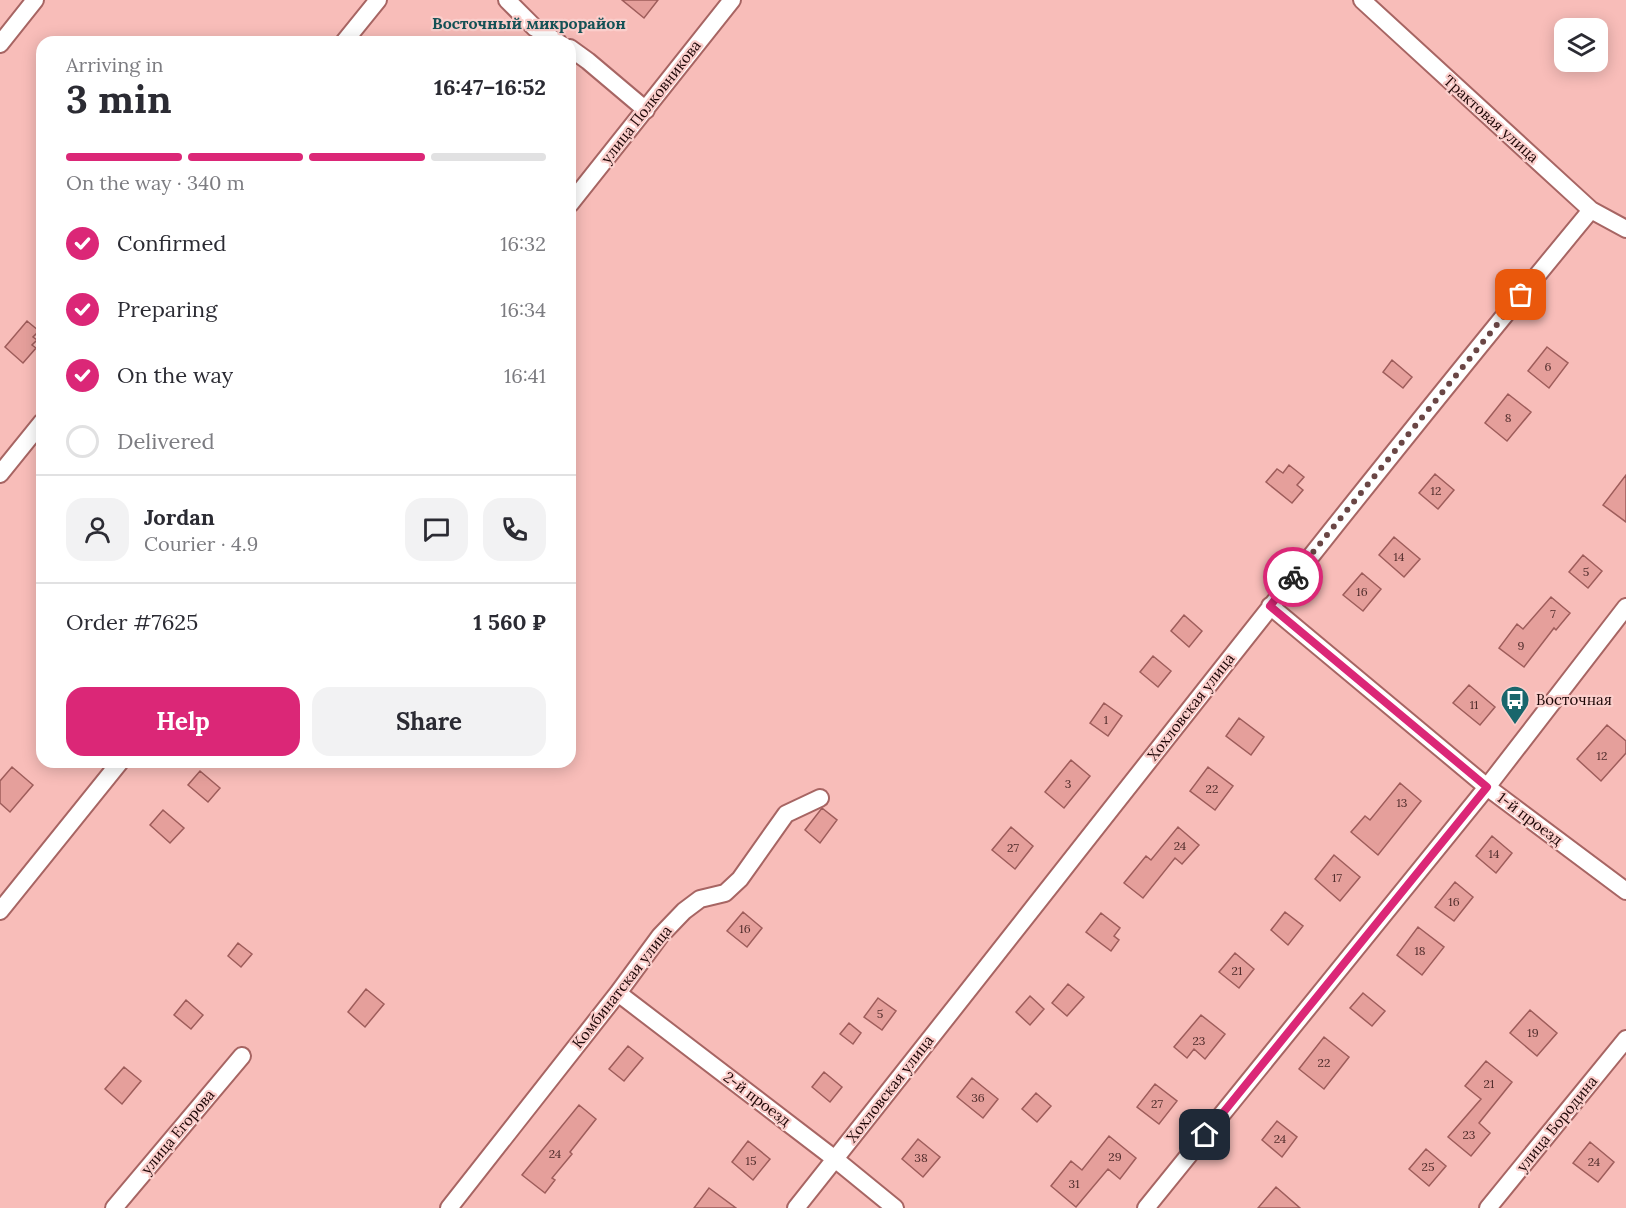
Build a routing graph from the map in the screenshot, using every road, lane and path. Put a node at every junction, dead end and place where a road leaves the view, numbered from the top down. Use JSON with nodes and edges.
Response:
{"nodes":[{"id":1,"x":35,"y":0,"type":"edge"},
{"id":2,"x":378,"y":0,"type":"edge"},
{"id":3,"x":507,"y":0,"type":"edge"},
{"id":4,"x":732,"y":0,"type":"edge"},
{"id":5,"x":1366,"y":2,"type":"edge"},
{"id":6,"x":349,"y":36,"type":"edge"},
{"id":7,"x":548,"y":36,"type":"edge"},
{"id":8,"x":0,"y":44,"type":"edge"},
{"id":9,"x":576,"y":52,"type":"edge"},
{"id":10,"x":646,"y":110,"type":"junction"},
{"id":11,"x":576,"y":197,"type":"edge"},
{"id":12,"x":1591,"y":210,"type":"junction"},
{"id":13,"x":1626,"y":229,"type":"edge"},
{"id":14,"x":36,"y":429,"type":"edge"},
{"id":15,"x":0,"y":474,"type":"edge"},
{"id":16,"x":1270,"y":606,"type":"junction"},
{"id":17,"x":1626,"y":607,"type":"edge"},
{"id":18,"x":115,"y":768,"type":"edge"},
{"id":19,"x":1487,"y":787,"type":"junction"},
{"id":20,"x":820,"y":798,"type":"dead end"},
{"id":21,"x":1626,"y":891,"type":"edge"},
{"id":22,"x":0,"y":911,"type":"edge"},
{"id":23,"x":618,"y":993,"type":"junction"},
{"id":24,"x":1626,"y":1040,"type":"edge"},
{"id":25,"x":242,"y":1056,"type":"dead end"},
{"id":26,"x":835,"y":1159,"type":"junction"},
{"id":27,"x":114,"y":1208,"type":"edge"},
{"id":28,"x":448,"y":1208,"type":"edge"},
{"id":29,"x":796,"y":1208,"type":"edge"},
{"id":30,"x":895,"y":1208,"type":"edge"},
{"id":31,"x":1146,"y":1208,"type":"edge"},
{"id":32,"x":1488,"y":1208,"type":"edge"}],
"edges":[{"from":1,"to":8,"type":"street"},
{"from":2,"to":6,"type":"street"},
{"from":3,"to":7,"type":"street"},
{"from":4,"to":10,"type":"street","name":"улица Полковникова"},
{"from":5,"to":12,"type":"street","name":"Трактовая улица"},
{"from":9,"to":10,"type":"street"},
{"from":10,"to":11,"type":"street","name":"улица Полковникова"},
{"from":12,"to":13,"type":"street","name":"Трактовая улица"},
{"from":12,"to":16,"type":"street","name":"Хохловская улица"},
{"from":14,"to":15,"type":"street"},
{"from":16,"to":19,"type":"street","name":"1-й проезд"},
{"from":16,"to":26,"type":"street","name":"Хохловская улица"},
{"from":17,"to":19,"type":"street"},
{"from":18,"to":22,"type":"street"},
{"from":19,"to":21,"type":"street","name":"1-й проезд"},
{"from":19,"to":31,"type":"street"},
{"from":20,"to":23,"type":"street","name":"Комбинатская улица"},
{"from":23,"to":26,"type":"street","name":"2-й проезд"},
{"from":23,"to":28,"type":"street","name":"Комбинатская улица"},
{"from":24,"to":32,"type":"street","name":"улица Бородина"},
{"from":25,"to":27,"type":"street","name":"улица Егорова"},
{"from":26,"to":29,"type":"street","name":"Хохловская улица"},
{"from":26,"to":30,"type":"street","name":"2-й проезд"}]}
